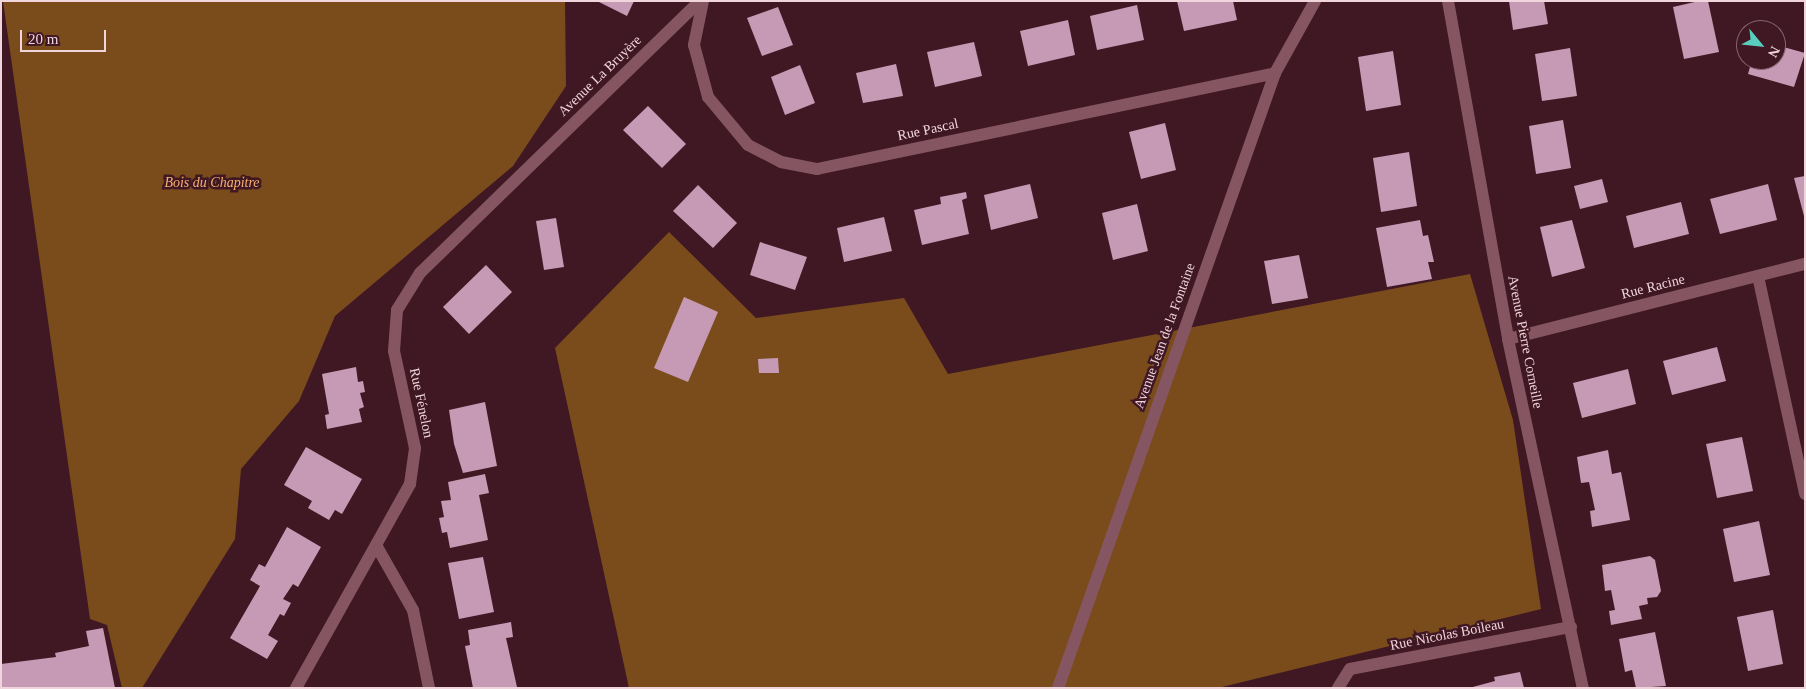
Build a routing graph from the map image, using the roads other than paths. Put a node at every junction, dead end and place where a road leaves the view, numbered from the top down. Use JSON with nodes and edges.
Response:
{"nodes":[{"id":1,"x":702,"y":1,"type":"edge"},
{"id":2,"x":1315,"y":1,"type":"edge"},
{"id":3,"x":1448,"y":1,"type":"edge"},
{"id":4,"x":1275,"y":73,"type":"junction"},
{"id":5,"x":521,"y":173,"type":"joint"},
{"id":6,"x":1805,"y":264,"type":"edge"},
{"id":7,"x":1758,"y":276,"type":"junction"},
{"id":8,"x":1508,"y":339,"type":"junction"},
{"id":9,"x":1805,"y":494,"type":"edge"},
{"id":10,"x":376,"y":545,"type":"junction"},
{"id":11,"x":1571,"y":627,"type":"junction"},
{"id":12,"x":296,"y":688,"type":"edge"},
{"id":13,"x":428,"y":688,"type":"edge"},
{"id":14,"x":1058,"y":688,"type":"edge"},
{"id":15,"x":1338,"y":688,"type":"edge"},
{"id":16,"x":1582,"y":688,"type":"edge"}],
"edges":[{"from":1,"to":4,"type":"street","name":"Rue Pascal"},
{"from":1,"to":5,"type":"street","name":"Avenue La Bruyère"},
{"from":2,"to":4,"type":"street","name":"Avenue Jean de la Fontaine"},
{"from":3,"to":8,"type":"street","name":"Avenue Pierre Corneille"},
{"from":4,"to":14,"type":"street","name":"Avenue Jean de la Fontaine"},
{"from":5,"to":10,"type":"street","name":"Rue Fénelon"},
{"from":6,"to":7,"type":"street","name":"Rue Racine"},
{"from":7,"to":8,"type":"street","name":"Rue Racine"},
{"from":7,"to":9,"type":"street"},
{"from":8,"to":11,"type":"street","name":"Avenue Pierre Corneille"},
{"from":10,"to":12,"type":"street","name":"Rue Fénelon"},
{"from":10,"to":13,"type":"street"},
{"from":11,"to":15,"type":"street","name":"Rue Nicolas Boileau"},
{"from":11,"to":16,"type":"street","name":"Avenue Pierre Corneille"}]}
